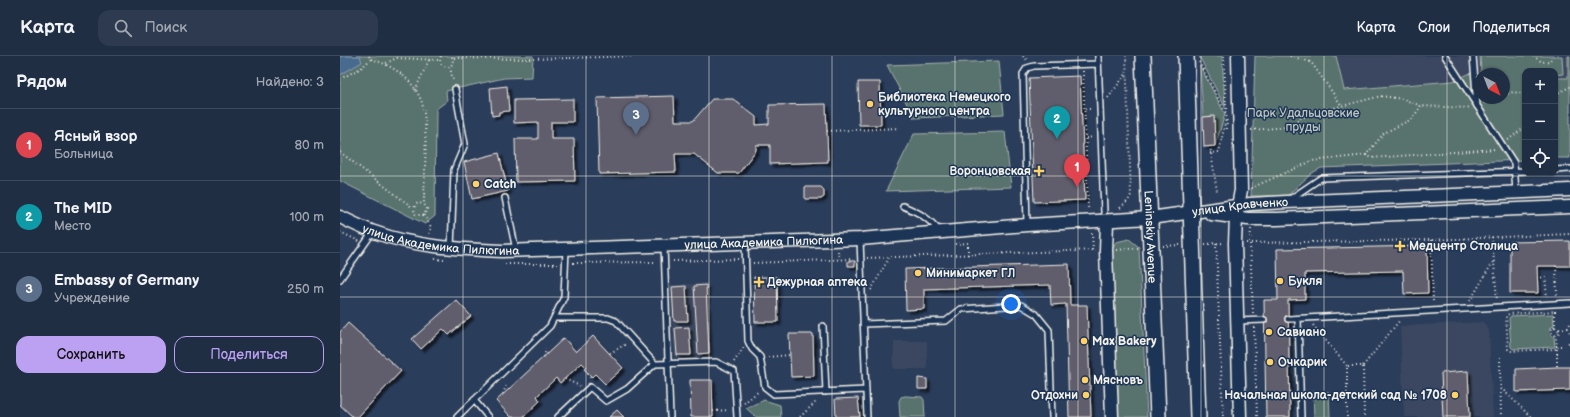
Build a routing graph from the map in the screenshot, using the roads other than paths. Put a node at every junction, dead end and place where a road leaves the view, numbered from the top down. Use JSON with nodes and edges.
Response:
{"nodes":[{"id":1,"x":1098,"y":56,"type":"edge"},
{"id":2,"x":1143,"y":56,"type":"edge"},
{"id":3,"x":1186,"y":56,"type":"edge"},
{"id":4,"x":1238,"y":56,"type":"edge"},
{"id":5,"x":1445,"y":56,"type":"edge"},
{"id":6,"x":1473,"y":56,"type":"edge"},
{"id":7,"x":1098,"y":64,"type":"junction"},
{"id":8,"x":455,"y":89,"type":"road end"},
{"id":9,"x":1477,"y":107,"type":"junction"},
{"id":10,"x":1570,"y":169,"type":"edge"},
{"id":11,"x":1558,"y":170,"type":"edge"},
{"id":12,"x":1522,"y":171,"type":"edge"},
{"id":13,"x":1514,"y":172,"type":"junction"},
{"id":14,"x":1570,"y":190,"type":"edge"},
{"id":15,"x":1516,"y":192,"type":"junction"},
{"id":16,"x":505,"y":198,"type":"dead end"},
{"id":17,"x":1286,"y":202,"type":"junction"},
{"id":18,"x":903,"y":206,"type":"dead end"},
{"id":19,"x":1570,"y":207,"type":"edge"},
{"id":20,"x":1192,"y":212,"type":"junction"},
{"id":21,"x":1237,"y":212,"type":"junction"},
{"id":22,"x":1105,"y":216,"type":"junction"},
{"id":23,"x":340,"y":217,"type":"edge"},
{"id":24,"x":1150,"y":218,"type":"junction"},
{"id":25,"x":1027,"y":225,"type":"junction"},
{"id":26,"x":373,"y":232,"type":"junction"},
{"id":27,"x":940,"y":232,"type":"junction"},
{"id":28,"x":860,"y":239,"type":"junction"},
{"id":29,"x":745,"y":243,"type":"junction"},
{"id":30,"x":664,"y":246,"type":"junction"},
{"id":31,"x":566,"y":249,"type":"junction"},
{"id":32,"x":516,"y":250,"type":"junction"},
{"id":33,"x":449,"y":254,"type":"junction"},
{"id":34,"x":340,"y":279,"type":"edge"},
{"id":35,"x":1570,"y":303,"type":"edge"},
{"id":36,"x":554,"y":318,"type":"junction"},
{"id":37,"x":1288,"y":319,"type":"dead end"},
{"id":38,"x":1298,"y":319,"type":"junction"},
{"id":39,"x":1237,"y":320,"type":"junction"},
{"id":40,"x":1264,"y":320,"type":"dead end"},
{"id":41,"x":863,"y":324,"type":"junction"},
{"id":42,"x":823,"y":326,"type":"dead end"},
{"id":43,"x":668,"y":363,"type":"junction"},
{"id":44,"x":655,"y":364,"type":"junction"},
{"id":45,"x":866,"y":390,"type":"junction"},
{"id":46,"x":826,"y":392,"type":"junction"},
{"id":47,"x":474,"y":400,"type":"junction"},
{"id":48,"x":459,"y":416,"type":"edge"},
{"id":49,"x":488,"y":417,"type":"edge"},
{"id":50,"x":558,"y":417,"type":"edge"},
{"id":51,"x":670,"y":417,"type":"edge"},
{"id":52,"x":737,"y":417,"type":"edge"},
{"id":53,"x":867,"y":417,"type":"edge"},
{"id":54,"x":1052,"y":417,"type":"edge"},
{"id":55,"x":1112,"y":417,"type":"edge"},
{"id":56,"x":1158,"y":417,"type":"edge"},
{"id":57,"x":1198,"y":417,"type":"edge"},
{"id":58,"x":1240,"y":417,"type":"edge"},
{"id":59,"x":1301,"y":417,"type":"edge"}],
"edges":[{"from":1,"to":7,"type":"lane"},
{"from":2,"to":24,"type":"main road","name":"Leninskiy Avenue"},
{"from":3,"to":20,"type":"main road"},
{"from":4,"to":21,"type":"street"},
{"from":5,"to":9,"type":"lane"},
{"from":6,"to":9,"type":"lane"},
{"from":7,"to":22,"type":"lane"},
{"from":7,"to":25,"type":"lane"},
{"from":8,"to":33,"type":"lane"},
{"from":9,"to":13,"type":"lane"},
{"from":10,"to":11,"type":"lane"},
{"from":12,"to":13,"type":"lane"},
{"from":13,"to":15,"type":"lane"},
{"from":13,"to":17,"type":"lane"},
{"from":14,"to":15,"type":"street","name":"улица Кравченко"},
{"from":15,"to":17,"type":"street","name":"улица Кравченко"},
{"from":16,"to":32,"type":"lane"},
{"from":17,"to":21,"type":"street","name":"улица Кравченко"},
{"from":18,"to":27,"type":"lane"},
{"from":19,"to":21,"type":"street","name":"улица Кравченко"},
{"from":20,"to":21,"type":"street","name":"улица Кравченко"},
{"from":20,"to":24,"type":"street","name":"улица Академика Пилюгина"},
{"from":20,"to":57,"type":"main road"},
{"from":21,"to":39,"type":"street"},
{"from":22,"to":24,"type":"street","name":"улица Академика Пилюгина"},
{"from":22,"to":25,"type":"street","name":"улица Академика Пилюгина"},
{"from":22,"to":55,"type":"street"},
{"from":23,"to":26,"type":"street","name":"улица Академика Пилюгина"},
{"from":24,"to":56,"type":"main road","name":"Leninskiy Avenue"},
{"from":25,"to":27,"type":"street","name":"улица Академика Пилюгина"},
{"from":26,"to":33,"type":"street","name":"улица Академика Пилюгина"},
{"from":26,"to":34,"type":"lane"},
{"from":27,"to":28,"type":"street","name":"улица Академика Пилюгина"},
{"from":28,"to":29,"type":"street","name":"улица Академика Пилюгина"},
{"from":28,"to":41,"type":"lane"},
{"from":29,"to":30,"type":"street","name":"улица Академика Пилюгина"},
{"from":29,"to":46,"type":"lane"},
{"from":30,"to":31,"type":"street","name":"улица Академика Пилюгина"},
{"from":30,"to":43,"type":"lane"},
{"from":31,"to":32,"type":"street","name":"улица Академика Пилюгина"},
{"from":31,"to":36,"type":"lane"},
{"from":32,"to":33,"type":"street","name":"улица Академика Пилюгина"},
{"from":35,"to":38,"type":"lane"},
{"from":36,"to":44,"type":"lane"},
{"from":36,"to":47,"type":"lane"},
{"from":37,"to":38,"type":"lane"},
{"from":38,"to":59,"type":"lane"},
{"from":39,"to":40,"type":"lane"},
{"from":39,"to":58,"type":"street"},
{"from":41,"to":45,"type":"lane"},
{"from":41,"to":54,"type":"lane"},
{"from":42,"to":46,"type":"lane"},
{"from":43,"to":44,"type":"lane"},
{"from":43,"to":51,"type":"lane"},
{"from":43,"to":52,"type":"lane"},
{"from":44,"to":50,"type":"lane"},
{"from":45,"to":46,"type":"lane"},
{"from":45,"to":53,"type":"lane"},
{"from":47,"to":48,"type":"lane"},
{"from":47,"to":49,"type":"lane"}]}
